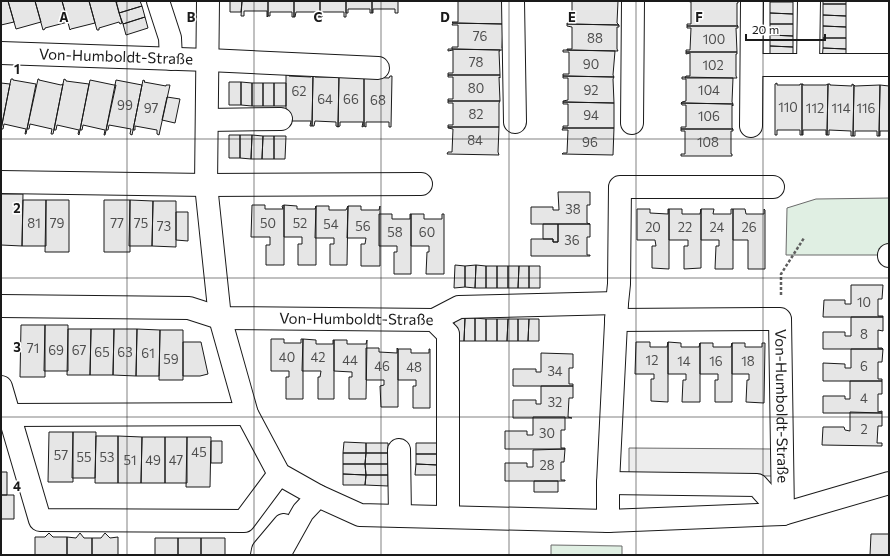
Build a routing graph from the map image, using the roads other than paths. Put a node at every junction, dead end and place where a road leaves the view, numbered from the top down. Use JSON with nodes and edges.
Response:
{"nodes":[{"id":1,"x":158,"y":1,"type":"edge"},
{"id":2,"x":208,"y":1,"type":"edge"},
{"id":3,"x":514,"y":1,"type":"edge"},
{"id":4,"x":633,"y":1,"type":"edge"},
{"id":5,"x":752,"y":1,"type":"edge"},
{"id":6,"x":809,"y":1,"type":"edge"},
{"id":7,"x":1,"y":53,"type":"edge"},
{"id":8,"x":171,"y":59,"type":"junction"},
{"id":9,"x":208,"y":60,"type":"junction"},
{"id":10,"x":752,"y":65,"type":"junction"},
{"id":11,"x":808,"y":65,"type":"junction"},
{"id":12,"x":889,"y":65,"type":"edge"},
{"id":13,"x":378,"y":68,"type":"dead end"},
{"id":14,"x":281,"y":119,"type":"dead end"},
{"id":15,"x":207,"y":120,"type":"junction"},
{"id":16,"x":515,"y":122,"type":"dead end"},
{"id":17,"x":632,"y":123,"type":"dead end"},
{"id":18,"x":751,"y":126,"type":"dead end"},
{"id":19,"x":1,"y":182,"type":"edge"},
{"id":20,"x":421,"y":184,"type":"dead end"},
{"id":21,"x":206,"y":185,"type":"junction"},
{"id":22,"x":773,"y":187,"type":"dead end"},
{"id":23,"x":1,"y":306,"type":"edge"},
{"id":24,"x":616,"y":312,"type":"junction"},
{"id":25,"x":220,"y":318,"type":"junction"},
{"id":26,"x":434,"y":320,"type":"junction"},
{"id":27,"x":1,"y":387,"type":"edge"},
{"id":28,"x":247,"y":414,"type":"junction"},
{"id":29,"x":10,"y":415,"type":"junction"},
{"id":30,"x":399,"y":450,"type":"dead end"},
{"id":31,"x":279,"y":474,"type":"junction"},
{"id":32,"x":608,"y":483,"type":"junction"},
{"id":33,"x":889,"y":483,"type":"edge"},
{"id":34,"x":318,"y":496,"type":"junction"},
{"id":35,"x":302,"y":512,"type":"junction"},
{"id":36,"x":783,"y":514,"type":"junction"},
{"id":37,"x":400,"y":516,"type":"junction"},
{"id":38,"x":448,"y":517,"type":"junction"},
{"id":39,"x":608,"y":521,"type":"junction"},
{"id":40,"x":262,"y":555,"type":"edge"},
{"id":41,"x":278,"y":555,"type":"edge"}],
"edges":[{"from":1,"to":8,"type":"street"},
{"from":2,"to":9,"type":"street","name":"Von-Humboldt-Straße"},
{"from":3,"to":16,"type":"street"},
{"from":4,"to":17,"type":"street"},
{"from":5,"to":10,"type":"street"},
{"from":6,"to":11,"type":"street"},
{"from":7,"to":8,"type":"street","name":"Von-Humboldt-Straße"},
{"from":8,"to":9,"type":"street","name":"Von-Humboldt-Straße"},
{"from":9,"to":13,"type":"street","name":"Von-Humboldt-Straße"},
{"from":9,"to":15,"type":"street","name":"Von-Humboldt-Straße"},
{"from":10,"to":11,"type":"street"},
{"from":10,"to":18,"type":"street"},
{"from":11,"to":12,"type":"street"},
{"from":14,"to":15,"type":"street"},
{"from":15,"to":21,"type":"street","name":"Von-Humboldt-Straße"},
{"from":19,"to":21,"type":"street"},
{"from":20,"to":21,"type":"street"},
{"from":21,"to":25,"type":"street","name":"Von-Humboldt-Straße"},
{"from":22,"to":24,"type":"street"},
{"from":23,"to":25,"type":"street","name":"Von-Humboldt-Straße"},
{"from":24,"to":26,"type":"street","name":"Von-Humboldt-Straße"},
{"from":24,"to":32,"type":"street"},
{"from":24,"to":36,"type":"street","name":"Von-Humboldt-Straße"},
{"from":25,"to":26,"type":"street","name":"Von-Humboldt-Straße"},
{"from":25,"to":28,"type":"street","name":"Von-Humboldt-Straße"},
{"from":26,"to":38,"type":"street","name":"Von-Humboldt-Straße"},
{"from":27,"to":29,"type":"street"},
{"from":28,"to":29,"type":"street"},
{"from":28,"to":31,"type":"street","name":"Von-Humboldt-Straße"},
{"from":29,"to":31,"type":"street"},
{"from":30,"to":37,"type":"street"},
{"from":31,"to":34,"type":"street"},
{"from":32,"to":36,"type":"street"},
{"from":32,"to":39,"type":"street"},
{"from":33,"to":36,"type":"street"},
{"from":34,"to":35,"type":"street"},
{"from":34,"to":37,"type":"street"},
{"from":35,"to":40,"type":"street"},
{"from":35,"to":41,"type":"street"},
{"from":36,"to":39,"type":"street"},
{"from":37,"to":38,"type":"street"},
{"from":38,"to":39,"type":"street"}]}
